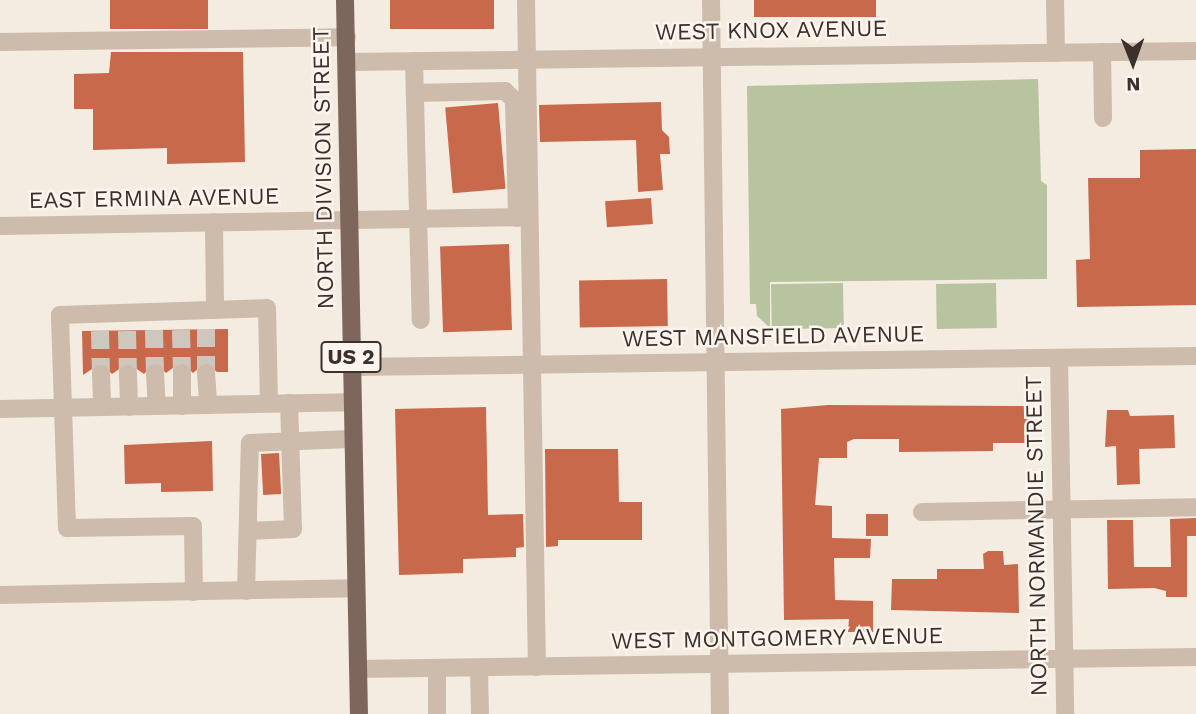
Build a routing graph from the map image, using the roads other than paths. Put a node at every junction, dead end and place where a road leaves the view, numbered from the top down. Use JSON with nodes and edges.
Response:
{"nodes":[{"id":1,"x":345,"y":0,"type":"edge"},
{"id":2,"x":526,"y":0,"type":"edge"},
{"id":3,"x":711,"y":0,"type":"edge"},
{"id":4,"x":1055,"y":0,"type":"edge"},
{"id":5,"x":346,"y":37,"type":"junction"},
{"id":6,"x":0,"y":41,"type":"edge"},
{"id":7,"x":1196,"y":51,"type":"edge"},
{"id":8,"x":1056,"y":52,"type":"junction"},
{"id":9,"x":1102,"y":52,"type":"junction"},
{"id":10,"x":712,"y":56,"type":"junction"},
{"id":11,"x":526,"y":60,"type":"junction"},
{"id":12,"x":414,"y":61,"type":"junction"},
{"id":13,"x":347,"y":62,"type":"junction"},
{"id":14,"x":415,"y":93,"type":"junction"},
{"id":15,"x":1103,"y":118,"type":"dead end"},
{"id":16,"x":523,"y":217,"type":"junction"},
{"id":17,"x":419,"y":218,"type":"junction"},
{"id":18,"x":350,"y":219,"type":"junction"},
{"id":19,"x":214,"y":222,"type":"junction"},
{"id":20,"x":0,"y":226,"type":"edge"},
{"id":21,"x":210,"y":310,"type":"junction"},
{"id":22,"x":181,"y":311,"type":"junction"},
{"id":23,"x":421,"y":320,"type":"dead end"},
{"id":24,"x":206,"y":329,"type":"tunnel mouth"},
{"id":25,"x":181,"y":330,"type":"tunnel mouth"},
{"id":26,"x":1196,"y":356,"type":"edge"},
{"id":27,"x":1059,"y":358,"type":"junction"},
{"id":28,"x":716,"y":362,"type":"junction"},
{"id":29,"x":532,"y":365,"type":"junction"},
{"id":30,"x":351,"y":367,"type":"junction"},
{"id":31,"x":155,"y":373,"type":"tunnel mouth"},
{"id":32,"x":182,"y":373,"type":"tunnel mouth"},
{"id":33,"x":206,"y":373,"type":"tunnel mouth"},
{"id":34,"x":101,"y":374,"type":"tunnel mouth"},
{"id":35,"x":128,"y":374,"type":"tunnel mouth"},
{"id":36,"x":351,"y":402,"type":"junction"},
{"id":37,"x":289,"y":403,"type":"junction"},
{"id":38,"x":269,"y":404,"type":"junction"},
{"id":39,"x":208,"y":405,"type":"junction"},
{"id":40,"x":156,"y":406,"type":"junction"},
{"id":41,"x":183,"y":406,"type":"junction"},
{"id":42,"x":102,"y":407,"type":"junction"},
{"id":43,"x":129,"y":407,"type":"junction"},
{"id":44,"x":63,"y":408,"type":"junction"},
{"id":45,"x":0,"y":409,"type":"edge"},
{"id":46,"x":352,"y":439,"type":"junction"},
{"id":47,"x":291,"y":441,"type":"junction"},
{"id":48,"x":1196,"y":508,"type":"edge"},
{"id":49,"x":1063,"y":509,"type":"junction"},
{"id":50,"x":922,"y":512,"type":"dead end"},
{"id":51,"x":250,"y":531,"type":"junction"},
{"id":52,"x":356,"y":588,"type":"junction"},
{"id":53,"x":246,"y":591,"type":"junction"},
{"id":54,"x":194,"y":592,"type":"junction"},
{"id":55,"x":0,"y":595,"type":"edge"},
{"id":56,"x":1196,"y":657,"type":"edge"},
{"id":57,"x":1065,"y":659,"type":"junction"},
{"id":58,"x":719,"y":666,"type":"junction"},
{"id":59,"x":537,"y":667,"type":"junction"},
{"id":60,"x":479,"y":668,"type":"junction"},
{"id":61,"x":358,"y":669,"type":"junction"},
{"id":62,"x":437,"y":669,"type":"junction"},
{"id":63,"x":359,"y":714,"type":"edge"},
{"id":64,"x":437,"y":714,"type":"edge"},
{"id":65,"x":480,"y":714,"type":"edge"},
{"id":66,"x":720,"y":714,"type":"edge"},
{"id":67,"x":1065,"y":714,"type":"edge"}],
"edges":[{"from":1,"to":5,"type":"main road","name":"NORTH DIVISION STREET","number":"US 2"},
{"from":2,"to":11,"type":"street"},
{"from":3,"to":10,"type":"street"},
{"from":4,"to":8,"type":"street"},
{"from":5,"to":6,"type":"street"},
{"from":5,"to":13,"type":"main road","name":"NORTH DIVISION STREET","number":"US 2"},
{"from":7,"to":9,"type":"street","name":"WEST KNOX AVENUE"},
{"from":8,"to":9,"type":"street","name":"WEST KNOX AVENUE"},
{"from":8,"to":10,"type":"street","name":"WEST KNOX AVENUE"},
{"from":9,"to":15,"type":"street"},
{"from":10,"to":11,"type":"street","name":"WEST KNOX AVENUE"},
{"from":10,"to":28,"type":"street"},
{"from":11,"to":12,"type":"street","name":"WEST KNOX AVENUE"},
{"from":11,"to":16,"type":"street"},
{"from":12,"to":13,"type":"street","name":"WEST KNOX AVENUE"},
{"from":12,"to":14,"type":"street"},
{"from":13,"to":18,"type":"main road","name":"NORTH DIVISION STREET","number":"US 2"},
{"from":14,"to":16,"type":"street"},
{"from":14,"to":17,"type":"street"},
{"from":16,"to":17,"type":"street","name":"EAST ERMINA AVENUE"},
{"from":16,"to":29,"type":"street"},
{"from":17,"to":18,"type":"street","name":"EAST ERMINA AVENUE"},
{"from":17,"to":23,"type":"street"},
{"from":18,"to":19,"type":"street","name":"EAST ERMINA AVENUE"},
{"from":18,"to":30,"type":"main road","name":"NORTH DIVISION STREET","number":"US 2"},
{"from":19,"to":20,"type":"street","name":"EAST ERMINA AVENUE"},
{"from":19,"to":21,"type":"street"},
{"from":21,"to":22,"type":"street"},
{"from":21,"to":24,"type":"street"},
{"from":21,"to":38,"type":"street"},
{"from":22,"to":25,"type":"street"},
{"from":22,"to":44,"type":"street"},
{"from":26,"to":27,"type":"street","name":"WEST MANSFIELD AVENUE"},
{"from":27,"to":28,"type":"street","name":"WEST MANSFIELD AVENUE"},
{"from":27,"to":49,"type":"street","name":"NORTH NORMANDIE STREET"},
{"from":28,"to":29,"type":"street","name":"WEST MANSFIELD AVENUE"},
{"from":28,"to":58,"type":"street"},
{"from":29,"to":30,"type":"street","name":"WEST MANSFIELD AVENUE"},
{"from":29,"to":59,"type":"street"},
{"from":30,"to":36,"type":"main road","name":"NORTH DIVISION STREET","number":"US 2"},
{"from":31,"to":40,"type":"street"},
{"from":32,"to":41,"type":"street"},
{"from":33,"to":39,"type":"street"},
{"from":34,"to":42,"type":"street"},
{"from":35,"to":43,"type":"street"},
{"from":36,"to":37,"type":"street"},
{"from":36,"to":46,"type":"main road","name":"NORTH DIVISION STREET","number":"US 2"},
{"from":37,"to":38,"type":"street"},
{"from":37,"to":47,"type":"street"},
{"from":38,"to":39,"type":"street"},
{"from":39,"to":41,"type":"street"},
{"from":40,"to":41,"type":"street"},
{"from":40,"to":43,"type":"street"},
{"from":42,"to":43,"type":"street"},
{"from":42,"to":44,"type":"street"},
{"from":44,"to":45,"type":"street"},
{"from":44,"to":54,"type":"street"},
{"from":46,"to":47,"type":"street"},
{"from":46,"to":52,"type":"main road","name":"NORTH DIVISION STREET","number":"US 2"},
{"from":47,"to":51,"type":"street"},
{"from":47,"to":51,"type":"street"},
{"from":48,"to":49,"type":"street"},
{"from":49,"to":50,"type":"street"},
{"from":49,"to":57,"type":"street","name":"NORTH NORMANDIE STREET"},
{"from":51,"to":53,"type":"street"},
{"from":52,"to":53,"type":"street"},
{"from":52,"to":61,"type":"main road","name":"NORTH DIVISION STREET","number":"US 2"},
{"from":53,"to":54,"type":"street"},
{"from":54,"to":55,"type":"street"},
{"from":56,"to":57,"type":"street","name":"WEST MONTGOMERY AVENUE"},
{"from":57,"to":58,"type":"street","name":"WEST MONTGOMERY AVENUE"},
{"from":57,"to":67,"type":"street","name":"NORTH NORMANDIE STREET"},
{"from":58,"to":59,"type":"street","name":"WEST MONTGOMERY AVENUE"},
{"from":58,"to":66,"type":"street"},
{"from":59,"to":60,"type":"street","name":"WEST MONTGOMERY AVENUE"},
{"from":60,"to":62,"type":"street","name":"WEST MONTGOMERY AVENUE"},
{"from":60,"to":65,"type":"street"},
{"from":61,"to":62,"type":"street","name":"WEST MONTGOMERY AVENUE"},
{"from":61,"to":63,"type":"main road","name":"NORTH DIVISION STREET","number":"US 2"},
{"from":62,"to":64,"type":"street"}]}
